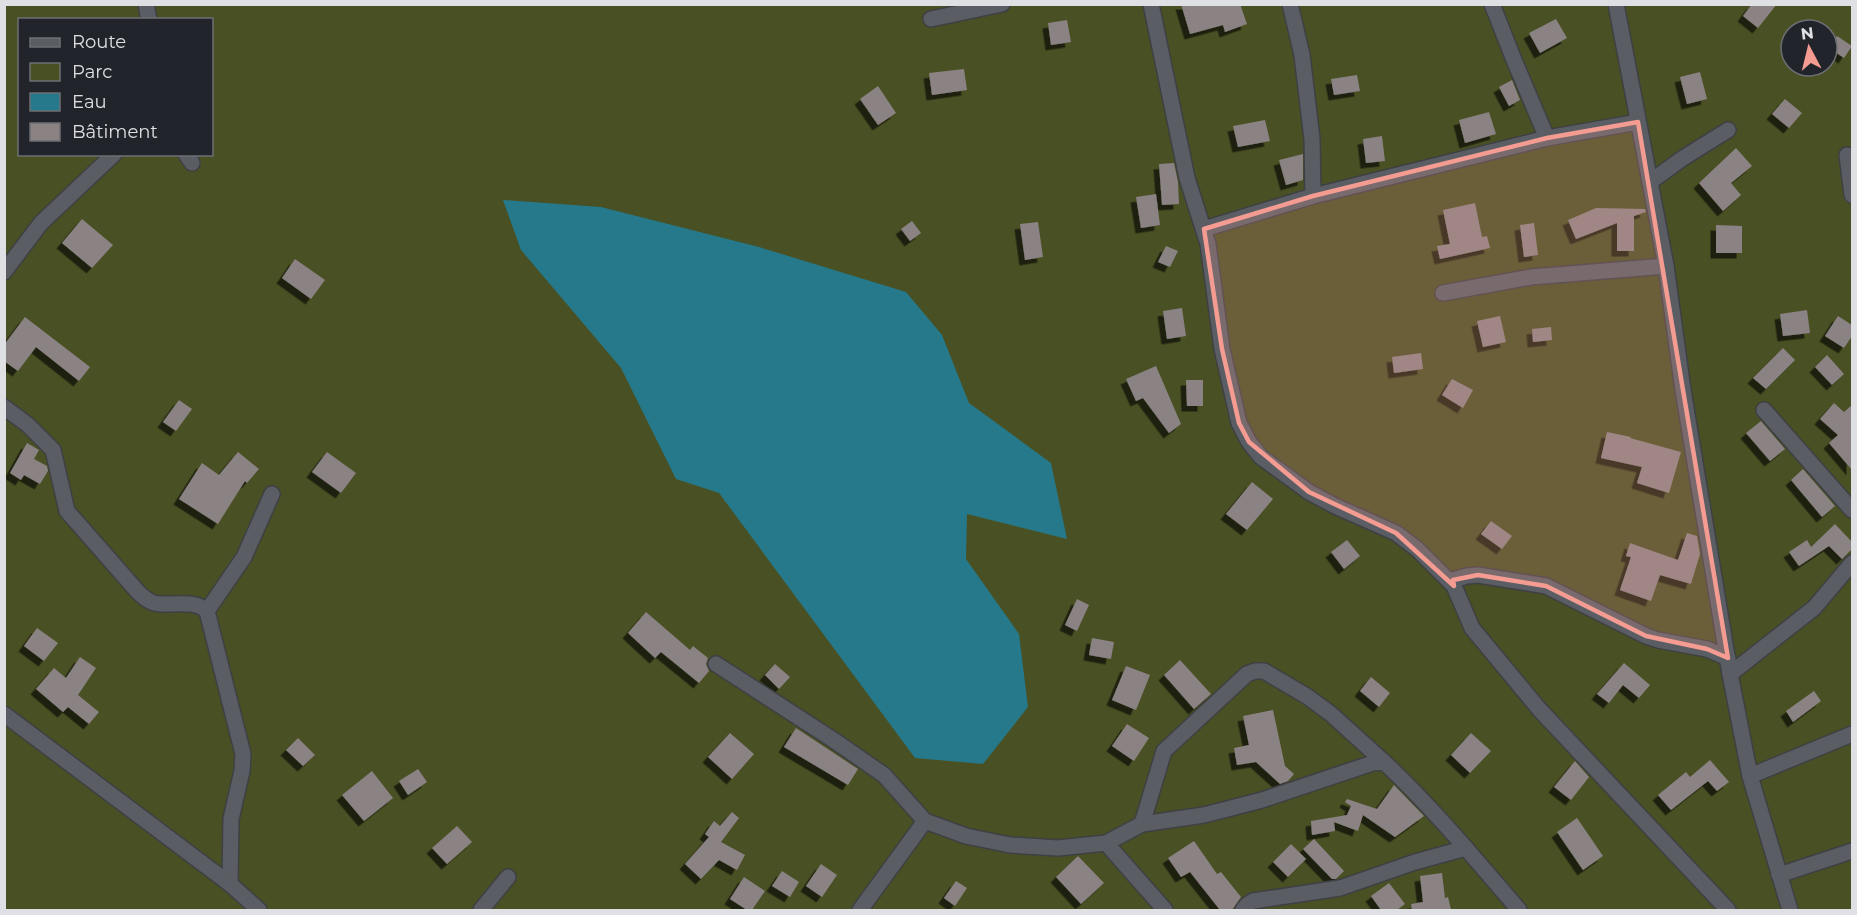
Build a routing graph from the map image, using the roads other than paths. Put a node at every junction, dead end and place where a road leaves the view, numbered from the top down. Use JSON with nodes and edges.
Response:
{"nodes":[{"id":1,"x":1002,"y":4,"type":"edge"},
{"id":2,"x":1151,"y":4,"type":"edge"},
{"id":3,"x":1290,"y":4,"type":"edge"},
{"id":4,"x":1492,"y":4,"type":"edge"},
{"id":5,"x":1616,"y":4,"type":"edge"},
{"id":6,"x":931,"y":19,"type":"dead end"},
{"id":7,"x":1638,"y":122,"type":"junction"},
{"id":8,"x":1728,"y":130,"type":"dead end"},
{"id":9,"x":1548,"y":138,"type":"junction"},
{"id":10,"x":1847,"y":155,"type":"dead end"},
{"id":11,"x":112,"y":156,"type":"edge"},
{"id":12,"x":1650,"y":182,"type":"junction"},
{"id":13,"x":1313,"y":195,"type":"junction"},
{"id":14,"x":1852,"y":195,"type":"edge"},
{"id":15,"x":1204,"y":229,"type":"junction"},
{"id":16,"x":1666,"y":266,"type":"junction"},
{"id":17,"x":4,"y":272,"type":"edge"},
{"id":18,"x":1443,"y":293,"type":"dead end"},
{"id":19,"x":4,"y":407,"type":"edge"},
{"id":20,"x":1764,"y":410,"type":"dead end"},
{"id":21,"x":272,"y":494,"type":"dead end"},
{"id":22,"x":1852,"y":510,"type":"edge"},
{"id":23,"x":1852,"y":563,"type":"edge"},
{"id":24,"x":1454,"y":586,"type":"junction"},
{"id":25,"x":207,"y":611,"type":"junction"},
{"id":26,"x":1728,"y":658,"type":"junction"},
{"id":27,"x":716,"y":664,"type":"dead end"},
{"id":28,"x":1730,"y":674,"type":"junction"},
{"id":29,"x":4,"y":714,"type":"edge"},
{"id":30,"x":1852,"y":734,"type":"edge"},
{"id":31,"x":1384,"y":762,"type":"junction"},
{"id":32,"x":1750,"y":776,"type":"junction"},
{"id":33,"x":924,"y":821,"type":"junction"},
{"id":34,"x":1142,"y":824,"type":"junction"},
{"id":35,"x":1106,"y":843,"type":"junction"},
{"id":36,"x":1466,"y":848,"type":"junction"},
{"id":37,"x":1852,"y":851,"type":"edge"},
{"id":38,"x":1779,"y":875,"type":"junction"},
{"id":39,"x":508,"y":877,"type":"dead end"},
{"id":40,"x":230,"y":884,"type":"junction"},
{"id":41,"x":259,"y":910,"type":"edge"},
{"id":42,"x":482,"y":910,"type":"edge"},
{"id":43,"x":860,"y":910,"type":"edge"},
{"id":44,"x":1165,"y":910,"type":"edge"},
{"id":45,"x":1243,"y":910,"type":"edge"},
{"id":46,"x":1519,"y":910,"type":"edge"},
{"id":47,"x":1728,"y":910,"type":"edge"},
{"id":48,"x":1790,"y":910,"type":"edge"}],
"edges":[{"from":1,"to":6,"type":"street"},
{"from":2,"to":15,"type":"street"},
{"from":3,"to":13,"type":"street"},
{"from":4,"to":9,"type":"street"},
{"from":5,"to":7,"type":"street"},
{"from":7,"to":9,"type":"street"},
{"from":7,"to":12,"type":"street"},
{"from":8,"to":12,"type":"street"},
{"from":9,"to":13,"type":"street"},
{"from":10,"to":14,"type":"street"},
{"from":11,"to":17,"type":"street"},
{"from":12,"to":16,"type":"street"},
{"from":13,"to":15,"type":"street"},
{"from":15,"to":24,"type":"street"},
{"from":16,"to":18,"type":"street"},
{"from":16,"to":26,"type":"street"},
{"from":19,"to":25,"type":"street"},
{"from":20,"to":22,"type":"street"},
{"from":21,"to":25,"type":"street"},
{"from":23,"to":28,"type":"street"},
{"from":24,"to":26,"type":"street"},
{"from":24,"to":47,"type":"street"},
{"from":25,"to":40,"type":"street"},
{"from":26,"to":28,"type":"street"},
{"from":27,"to":33,"type":"street"},
{"from":28,"to":32,"type":"street"},
{"from":29,"to":40,"type":"street"},
{"from":30,"to":32,"type":"street"},
{"from":31,"to":34,"type":"street"},
{"from":31,"to":34,"type":"street"},
{"from":31,"to":36,"type":"street"},
{"from":32,"to":38,"type":"street"},
{"from":33,"to":35,"type":"street"},
{"from":33,"to":43,"type":"street"},
{"from":34,"to":35,"type":"street"},
{"from":35,"to":44,"type":"street"},
{"from":36,"to":45,"type":"street"},
{"from":36,"to":46,"type":"street"},
{"from":37,"to":38,"type":"street"},
{"from":38,"to":48,"type":"street"},
{"from":39,"to":42,"type":"street"},
{"from":40,"to":41,"type":"street"}]}
